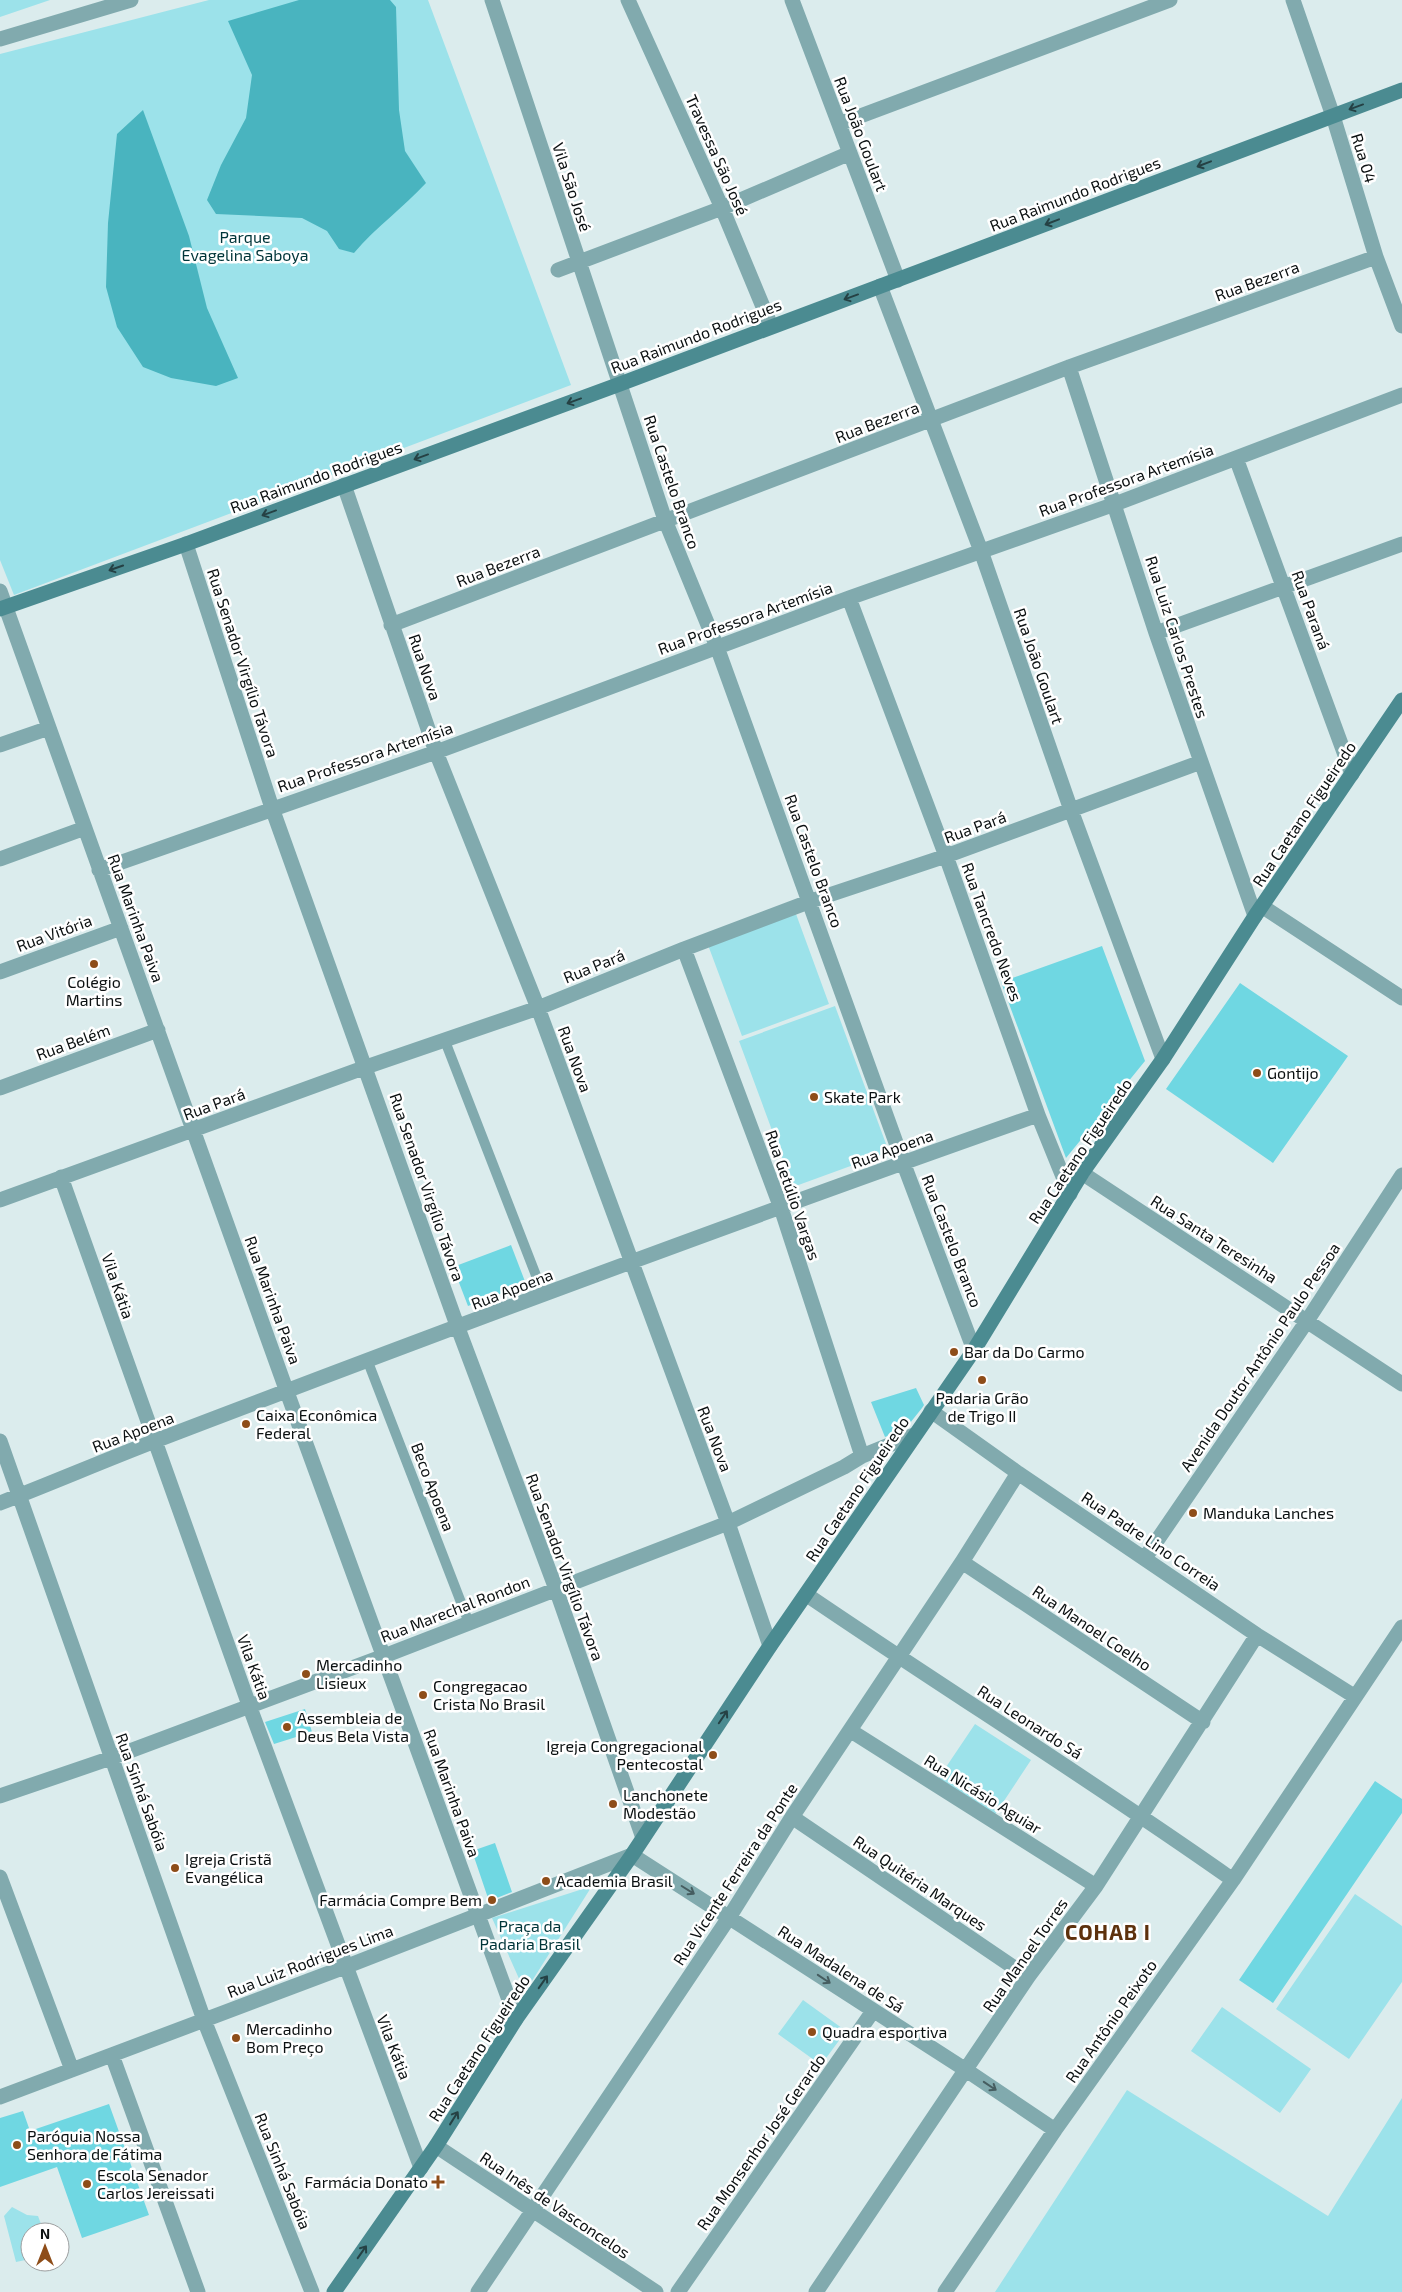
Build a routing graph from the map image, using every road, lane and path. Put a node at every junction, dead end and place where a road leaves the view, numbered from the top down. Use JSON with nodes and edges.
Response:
{"nodes":[{"id":1,"x":131,"y":0,"type":"edge"},
{"id":2,"x":492,"y":0,"type":"edge"},
{"id":3,"x":628,"y":0,"type":"edge"},
{"id":4,"x":792,"y":0,"type":"edge"},
{"id":5,"x":1170,"y":0,"type":"edge"},
{"id":6,"x":1293,"y":0,"type":"edge"},
{"id":7,"x":0,"y":39,"type":"edge"},
{"id":8,"x":1402,"y":90,"type":"edge"},
{"id":9,"x":1333,"y":116,"type":"junction"},
{"id":10,"x":839,"y":124,"type":"junction"},
{"id":11,"x":850,"y":153,"type":"junction"},
{"id":12,"x":722,"y":208,"type":"junction"},
{"id":13,"x":1376,"y":257,"type":"junction"},
{"id":14,"x":579,"y":263,"type":"junction"},
{"id":15,"x":558,"y":270,"type":"dead end"},
{"id":16,"x":898,"y":280,"type":"junction"},
{"id":17,"x":880,"y":286,"type":"junction"},
{"id":18,"x":772,"y":326,"type":"junction"},
{"id":19,"x":1402,"y":326,"type":"edge"},
{"id":20,"x":1069,"y":367,"type":"junction"},
{"id":21,"x":620,"y":384,"type":"junction"},
{"id":22,"x":1402,"y":395,"type":"edge"},
{"id":23,"x":932,"y":420,"type":"junction"},
{"id":24,"x":1236,"y":458,"type":"junction"},
{"id":25,"x":344,"y":485,"type":"junction"},
{"id":26,"x":1115,"y":504,"type":"junction"},
{"id":27,"x":665,"y":520,"type":"junction"},
{"id":28,"x":186,"y":544,"type":"junction"},
{"id":29,"x":1402,"y":544,"type":"edge"},
{"id":30,"x":981,"y":550,"type":"junction"},
{"id":31,"x":1284,"y":587,"type":"junction"},
{"id":32,"x":0,"y":590,"type":"edge"},
{"id":33,"x":849,"y":598,"type":"junction"},
{"id":34,"x":3,"y":608,"type":"edge"},
{"id":35,"x":392,"y":625,"type":"junction"},
{"id":36,"x":1156,"y":632,"type":"junction"},
{"id":37,"x":718,"y":647,"type":"junction"},
{"id":38,"x":1402,"y":700,"type":"edge"},
{"id":39,"x":49,"y":728,"type":"junction"},
{"id":40,"x":0,"y":745,"type":"edge"},
{"id":41,"x":436,"y":752,"type":"junction"},
{"id":42,"x":1201,"y":762,"type":"junction"},
{"id":43,"x":1352,"y":774,"type":"junction"},
{"id":44,"x":272,"y":808,"type":"junction"},
{"id":45,"x":1071,"y":810,"type":"junction"},
{"id":46,"x":85,"y":828,"type":"junction"},
{"id":47,"x":946,"y":856,"type":"junction"},
{"id":48,"x":0,"y":859,"type":"edge"},
{"id":49,"x":99,"y":870,"type":"junction"},
{"id":50,"x":811,"y":902,"type":"junction"},
{"id":51,"x":1259,"y":912,"type":"junction"},
{"id":52,"x":121,"y":928,"type":"junction"},
{"id":53,"x":684,"y":949,"type":"junction"},
{"id":54,"x":0,"y":972,"type":"edge"},
{"id":55,"x":1402,"y":998,"type":"edge"},
{"id":56,"x":538,"y":1008,"type":"junction"},
{"id":57,"x":158,"y":1030,"type":"junction"},
{"id":58,"x":445,"y":1041,"type":"junction"},
{"id":59,"x":1163,"y":1059,"type":"junction"},
{"id":60,"x":366,"y":1067,"type":"junction"},
{"id":61,"x":0,"y":1088,"type":"edge"},
{"id":62,"x":1038,"y":1115,"type":"junction"},
{"id":63,"x":194,"y":1130,"type":"junction"},
{"id":64,"x":903,"y":1162,"type":"junction"},
{"id":65,"x":1082,"y":1173,"type":"junction"},
{"id":66,"x":61,"y":1177,"type":"junction"},
{"id":67,"x":1401,"y":1179,"type":"edge"},
{"id":68,"x":1070,"y":1194,"type":"junction"},
{"id":69,"x":0,"y":1200,"type":"edge"},
{"id":70,"x":781,"y":1208,"type":"junction"},
{"id":71,"x":630,"y":1263,"type":"junction"},
{"id":72,"x":544,"y":1296,"type":"junction"},
{"id":73,"x":1307,"y":1321,"type":"junction"},
{"id":74,"x":458,"y":1328,"type":"junction"},
{"id":75,"x":974,"y":1350,"type":"junction"},
{"id":76,"x":368,"y":1362,"type":"junction"},
{"id":77,"x":1402,"y":1384,"type":"edge"},
{"id":78,"x":287,"y":1392,"type":"junction"},
{"id":79,"x":931,"y":1411,"type":"junction"},
{"id":80,"x":914,"y":1435,"type":"junction"},
{"id":81,"x":0,"y":1441,"type":"edge"},
{"id":82,"x":154,"y":1442,"type":"junction"},
{"id":83,"x":862,"y":1456,"type":"junction"},
{"id":84,"x":1018,"y":1473,"type":"junction"},
{"id":85,"x":20,"y":1495,"type":"junction"},
{"id":86,"x":0,"y":1503,"type":"edge"},
{"id":87,"x":728,"y":1523,"type":"junction"},
{"id":88,"x":1146,"y":1558,"type":"junction"},
{"id":89,"x":962,"y":1562,"type":"junction"},
{"id":90,"x":556,"y":1589,"type":"junction"},
{"id":91,"x":807,"y":1595,"type":"junction"},
{"id":92,"x":469,"y":1623,"type":"junction"},
{"id":93,"x":1402,"y":1627,"type":"edge"},
{"id":94,"x":1257,"y":1635,"type":"junction"},
{"id":95,"x":770,"y":1646,"type":"junction"},
{"id":96,"x":384,"y":1656,"type":"junction"},
{"id":97,"x":898,"y":1657,"type":"junction"},
{"id":98,"x":1354,"y":1696,"type":"junction"},
{"id":99,"x":249,"y":1706,"type":"junction"},
{"id":100,"x":1202,"y":1722,"type":"junction"},
{"id":101,"x":851,"y":1731,"type":"junction"},
{"id":102,"x":111,"y":1758,"type":"junction"},
{"id":103,"x":0,"y":1796,"type":"edge"},
{"id":104,"x":1142,"y":1816,"type":"junction"},
{"id":105,"x":792,"y":1817,"type":"junction"},
{"id":106,"x":643,"y":1838,"type":"junction"},
{"id":107,"x":632,"y":1855,"type":"junction"},
{"id":108,"x":0,"y":1877,"type":"edge"},
{"id":109,"x":1233,"y":1880,"type":"junction"},
{"id":110,"x":1096,"y":1886,"type":"junction"},
{"id":111,"x":479,"y":1916,"type":"junction"},
{"id":112,"x":730,"y":1916,"type":"junction"},
{"id":113,"x":345,"y":1967,"type":"junction"},
{"id":114,"x":1028,"y":1977,"type":"junction"},
{"id":115,"x":873,"y":2011,"type":"junction"},
{"id":116,"x":516,"y":2019,"type":"junction"},
{"id":117,"x":204,"y":2020,"type":"junction"},
{"id":118,"x":112,"y":2055,"type":"junction"},
{"id":119,"x":72,"y":2070,"type":"junction"},
{"id":120,"x":966,"y":2070,"type":"junction"},
{"id":121,"x":0,"y":2097,"type":"edge"},
{"id":122,"x":1055,"y":2130,"type":"junction"},
{"id":123,"x":436,"y":2146,"type":"junction"},
{"id":124,"x":421,"y":2168,"type":"junction"},
{"id":125,"x":532,"y":2211,"type":"junction"},
{"id":126,"x":198,"y":2292,"type":"edge"},
{"id":127,"x":312,"y":2292,"type":"edge"},
{"id":128,"x":334,"y":2292,"type":"edge"},
{"id":129,"x":478,"y":2292,"type":"edge"},
{"id":130,"x":656,"y":2292,"type":"edge"},
{"id":131,"x":678,"y":2292,"type":"edge"},
{"id":132,"x":816,"y":2292,"type":"edge"},
{"id":133,"x":945,"y":2292,"type":"edge"}],
"edges":[{"from":1,"to":7,"type":"street"},
{"from":2,"to":14,"type":"street","name":"Vila São José"},
{"from":3,"to":12,"type":"street","name":"Travessa São José"},
{"from":4,"to":10,"type":"street","name":"Rua João Goulart"},
{"from":5,"to":10,"type":"street"},
{"from":6,"to":9,"type":"street","name":"Rua 04"},
{"from":8,"to":9,"type":"main road","name":"Rua Raimundo Rodrigues","one_way":true},
{"from":9,"to":13,"type":"street","name":"Rua 04"},
{"from":9,"to":16,"type":"main road","name":"Rua Raimundo Rodrigues","one_way":true},
{"from":10,"to":11,"type":"street","name":"Rua João Goulart"},
{"from":11,"to":12,"type":"street"},
{"from":11,"to":16,"type":"street","name":"Rua João Goulart"},
{"from":12,"to":14,"type":"street"},
{"from":12,"to":18,"type":"street","name":"Travessa São José"},
{"from":13,"to":19,"type":"street","name":"Rua 04"},
{"from":13,"to":20,"type":"street","name":"Rua Bezerra"},
{"from":14,"to":15,"type":"street"},
{"from":14,"to":21,"type":"street","name":"Vila São José"},
{"from":16,"to":17,"type":"main road","name":"Rua Raimundo Rodrigues"},
{"from":17,"to":18,"type":"main road","name":"Rua Raimundo Rodrigues","one_way":true},
{"from":17,"to":23,"type":"street","name":"Rua João Goulart"},
{"from":18,"to":21,"type":"main road","name":"Rua Raimundo Rodrigues"},
{"from":20,"to":23,"type":"street","name":"Rua Bezerra"},
{"from":20,"to":26,"type":"street","name":"Rua Luiz Carlos Prestes"},
{"from":21,"to":25,"type":"main road","name":"Rua Raimundo Rodrigues","one_way":true},
{"from":21,"to":27,"type":"street","name":"Rua Castelo Branco"},
{"from":22,"to":24,"type":"street","name":"Rua Professora Artemísia"},
{"from":23,"to":27,"type":"street","name":"Rua Bezerra"},
{"from":23,"to":30,"type":"street","name":"Rua João Goulart"},
{"from":24,"to":26,"type":"street","name":"Rua Professora Artemísia"},
{"from":24,"to":31,"type":"street","name":"Rua Paraná"},
{"from":25,"to":28,"type":"main road","name":"Rua Raimundo Rodrigues","one_way":true},
{"from":25,"to":35,"type":"street","name":"Rua Nova"},
{"from":26,"to":30,"type":"street","name":"Rua Professora Artemísia"},
{"from":26,"to":36,"type":"street","name":"Rua Luiz Carlos Prestes"},
{"from":27,"to":35,"type":"street","name":"Rua Bezerra"},
{"from":27,"to":37,"type":"street","name":"Rua Castelo Branco"},
{"from":28,"to":34,"type":"main road","name":"Rua Raimundo Rodrigues","one_way":true},
{"from":28,"to":44,"type":"street","name":"Rua Senador Virgílio Távora"},
{"from":29,"to":31,"type":"street"},
{"from":30,"to":33,"type":"street","name":"Rua Professora Artemísia"},
{"from":30,"to":45,"type":"street","name":"Rua João Goulart"},
{"from":31,"to":36,"type":"street"},
{"from":31,"to":43,"type":"street","name":"Rua Paraná"},
{"from":32,"to":34,"type":"street","name":"Rua Marinha Paiva"},
{"from":33,"to":37,"type":"street","name":"Rua Professora Artemísia"},
{"from":33,"to":47,"type":"street","name":"Rua Tancredo Neves"},
{"from":34,"to":39,"type":"street","name":"Rua Marinha Paiva"},
{"from":35,"to":41,"type":"street","name":"Rua Nova"},
{"from":36,"to":42,"type":"street","name":"Rua Luiz Carlos Prestes"},
{"from":37,"to":41,"type":"street","name":"Rua Professora Artemísia"},
{"from":37,"to":50,"type":"street","name":"Rua Castelo Branco"},
{"from":38,"to":43,"type":"main road","name":"Rua Caetano Figueiredo"},
{"from":39,"to":40,"type":"street"},
{"from":39,"to":46,"type":"street","name":"Rua Marinha Paiva"},
{"from":41,"to":44,"type":"street","name":"Rua Professora Artemísia"},
{"from":41,"to":56,"type":"street","name":"Rua Nova"},
{"from":42,"to":45,"type":"street","name":"Rua Pará"},
{"from":42,"to":51,"type":"street","name":"Rua Luiz Carlos Prestes"},
{"from":43,"to":51,"type":"main road","name":"Rua Caetano Figueiredo"},
{"from":44,"to":49,"type":"street","name":"Rua Professora Artemísia"},
{"from":44,"to":60,"type":"street","name":"Rua Senador Virgílio Távora"},
{"from":45,"to":47,"type":"street","name":"Rua Pará"},
{"from":45,"to":59,"type":"street","name":"Rua João Goulart"},
{"from":46,"to":48,"type":"street"},
{"from":46,"to":49,"type":"street","name":"Rua Marinha Paiva"},
{"from":47,"to":50,"type":"street","name":"Rua Pará"},
{"from":47,"to":62,"type":"street","name":"Rua Tancredo Neves"},
{"from":49,"to":52,"type":"street","name":"Rua Marinha Paiva"},
{"from":50,"to":53,"type":"street","name":"Rua Pará"},
{"from":50,"to":64,"type":"street","name":"Rua Castelo Branco"},
{"from":51,"to":55,"type":"street"},
{"from":51,"to":59,"type":"main road","name":"Rua Caetano Figueiredo"},
{"from":52,"to":54,"type":"street","name":"Rua Vitória"},
{"from":52,"to":57,"type":"street","name":"Rua Marinha Paiva"},
{"from":53,"to":56,"type":"street","name":"Rua Pará"},
{"from":53,"to":70,"type":"street","name":"Rua Getúlio Vargas"},
{"from":56,"to":58,"type":"street","name":"Rua Pará"},
{"from":56,"to":71,"type":"street","name":"Rua Nova"},
{"from":57,"to":61,"type":"street","name":"Rua Belém"},
{"from":57,"to":63,"type":"street","name":"Rua Marinha Paiva"},
{"from":58,"to":60,"type":"street","name":"Rua Pará"},
{"from":58,"to":72,"type":"lane"},
{"from":59,"to":65,"type":"main road","name":"Rua Caetano Figueiredo"},
{"from":60,"to":63,"type":"street","name":"Rua Pará"},
{"from":60,"to":74,"type":"street","name":"Rua Senador Virgílio Távora"},
{"from":62,"to":64,"type":"street","name":"Rua Apoena"},
{"from":62,"to":68,"type":"street","name":"Rua Tancredo Neves"},
{"from":63,"to":66,"type":"street","name":"Rua Pará"},
{"from":63,"to":78,"type":"street","name":"Rua Marinha Paiva"},
{"from":64,"to":70,"type":"street","name":"Rua Apoena"},
{"from":64,"to":75,"type":"street","name":"Rua Castelo Branco"},
{"from":65,"to":68,"type":"main road","name":"Rua Caetano Figueiredo"},
{"from":65,"to":73,"type":"street","name":"Rua Santa Teresinha"},
{"from":66,"to":69,"type":"street","name":"Rua Pará"},
{"from":66,"to":82,"type":"street","name":"Vila Kátia"},
{"from":67,"to":73,"type":"street","name":"Avenida Doutor Antônio Paulo Pessoa"},
{"from":68,"to":75,"type":"main road","name":"Rua Caetano Figueiredo"},
{"from":70,"to":71,"type":"street","name":"Rua Apoena"},
{"from":70,"to":83,"type":"street","name":"Rua Getúlio Vargas"},
{"from":71,"to":72,"type":"street","name":"Rua Apoena"},
{"from":71,"to":87,"type":"street","name":"Rua Nova"},
{"from":72,"to":74,"type":"street","name":"Rua Apoena"},
{"from":73,"to":77,"type":"street","name":"Rua Santa Teresinha"},
{"from":73,"to":88,"type":"street","name":"Avenida Doutor Antônio Paulo Pessoa"},
{"from":74,"to":76,"type":"street","name":"Rua Apoena"},
{"from":74,"to":90,"type":"street","name":"Rua Senador Virgílio Távora"},
{"from":75,"to":79,"type":"main road","name":"Rua Caetano Figueiredo"},
{"from":76,"to":78,"type":"street","name":"Rua Apoena"},
{"from":76,"to":92,"type":"lane","name":"Beco Apoena"},
{"from":78,"to":82,"type":"street","name":"Rua Apoena"},
{"from":78,"to":96,"type":"street","name":"Rua Marinha Paiva"},
{"from":79,"to":80,"type":"main road","name":"Rua Caetano Figueiredo"},
{"from":79,"to":84,"type":"street","name":"Rua Padre Lino Correia"},
{"from":80,"to":83,"type":"street","name":"Rua Marechal Rondon"},
{"from":80,"to":91,"type":"main road","name":"Rua Caetano Figueiredo"},
{"from":81,"to":85,"type":"street","name":"Rua Sinhá Sabóia"},
{"from":82,"to":85,"type":"street","name":"Rua Apoena"},
{"from":82,"to":99,"type":"street","name":"Vila Kátia"},
{"from":83,"to":87,"type":"street","name":"Rua Marechal Rondon"},
{"from":84,"to":88,"type":"street","name":"Rua Padre Lino Correia"},
{"from":84,"to":89,"type":"street","name":"Rua Vicente Ferreira da Ponte"},
{"from":85,"to":86,"type":"street","name":"Rua Apoena"},
{"from":85,"to":102,"type":"street","name":"Rua Sinhá Sabóia"},
{"from":87,"to":90,"type":"street","name":"Rua Marechal Rondon"},
{"from":87,"to":95,"type":"street","name":"Rua Nova"},
{"from":88,"to":94,"type":"street","name":"Rua Padre Lino Correia"},
{"from":89,"to":97,"type":"street","name":"Rua Vicente Ferreira da Ponte"},
{"from":89,"to":100,"type":"street","name":"Rua Manoel Coelho"},
{"from":90,"to":92,"type":"street","name":"Rua Marechal Rondon"},
{"from":90,"to":106,"type":"street","name":"Rua Senador Virgílio Távora"},
{"from":91,"to":95,"type":"main road","name":"Rua Caetano Figueiredo"},
{"from":91,"to":97,"type":"street","name":"Rua Leonardo Sá"},
{"from":92,"to":96,"type":"street","name":"Rua Marechal Rondon"},
{"from":93,"to":98,"type":"street","name":"Rua Antônio Peixoto"},
{"from":94,"to":98,"type":"street","name":"Rua Padre Lino Correia"},
{"from":94,"to":100,"type":"street","name":"Rua Manoel Torres"},
{"from":106,"to":95,"type":"main road","name":"Rua Caetano Figueiredo","one_way":true},
{"from":96,"to":99,"type":"street","name":"Rua Marechal Rondon"},
{"from":96,"to":111,"type":"street","name":"Rua Marinha Paiva"},
{"from":97,"to":101,"type":"street","name":"Rua Vicente Ferreira da Ponte"},
{"from":97,"to":104,"type":"street","name":"Rua Leonardo Sá"},
{"from":98,"to":109,"type":"street","name":"Rua Antônio Peixoto"},
{"from":99,"to":102,"type":"street","name":"Rua Marechal Rondon"},
{"from":99,"to":113,"type":"street","name":"Vila Kátia"},
{"from":100,"to":104,"type":"street","name":"Rua Manoel Torres"},
{"from":101,"to":105,"type":"street","name":"Rua Vicente Ferreira da Ponte"},
{"from":101,"to":110,"type":"street","name":"Rua Nicásio Aguiar"},
{"from":102,"to":103,"type":"street","name":"Rua Marechal Rondon"},
{"from":102,"to":117,"type":"street","name":"Rua Sinhá Sabóia"},
{"from":104,"to":109,"type":"street","name":"Rua Leonardo Sá"},
{"from":104,"to":110,"type":"street","name":"Rua Manoel Torres"},
{"from":105,"to":112,"type":"street","name":"Rua Vicente Ferreira da Ponte"},
{"from":105,"to":114,"type":"street","name":"Rua Quitéria Marques"},
{"from":106,"to":107,"type":"main road","name":"Rua Caetano Figueiredo"},
{"from":107,"to":111,"type":"street","name":"Rua Luiz Rodrigues Lima"},
{"from":107,"to":112,"type":"street","name":"Rua Madalena de Sá","one_way":true},
{"from":116,"to":107,"type":"main road","name":"Rua Caetano Figueiredo","one_way":true},
{"from":108,"to":119,"type":"street"},
{"from":109,"to":122,"type":"street","name":"Rua Antônio Peixoto"},
{"from":110,"to":114,"type":"street","name":"Rua Manoel Torres"},
{"from":111,"to":113,"type":"street","name":"Rua Luiz Rodrigues Lima"},
{"from":111,"to":116,"type":"street","name":"Rua Marinha Paiva"},
{"from":112,"to":115,"type":"street","name":"Rua Madalena de Sá","one_way":true},
{"from":112,"to":125,"type":"street","name":"Rua Vicente Ferreira da Ponte"},
{"from":113,"to":117,"type":"street","name":"Rua Luiz Rodrigues Lima"},
{"from":113,"to":124,"type":"street","name":"Vila Kátia"},
{"from":114,"to":120,"type":"street","name":"Rua Manoel Torres"},
{"from":115,"to":120,"type":"street","name":"Rua Madalena de Sá"},
{"from":115,"to":131,"type":"street","name":"Rua Monsenhor José Gerardo"},
{"from":123,"to":116,"type":"main road","name":"Rua Caetano Figueiredo","one_way":true},
{"from":117,"to":118,"type":"street","name":"Rua Luiz Rodrigues Lima"},
{"from":117,"to":127,"type":"street","name":"Rua Sinhá Sabóia"},
{"from":118,"to":119,"type":"street","name":"Rua Luiz Rodrigues Lima"},
{"from":118,"to":126,"type":"street"},
{"from":119,"to":121,"type":"street","name":"Rua Luiz Rodrigues Lima"},
{"from":120,"to":122,"type":"street","name":"Rua Madalena de Sá","one_way":true},
{"from":120,"to":132,"type":"street","name":"Rua Manoel Torres"},
{"from":122,"to":133,"type":"street","name":"Rua Antônio Peixoto"},
{"from":123,"to":124,"type":"main road","name":"Rua Caetano Figueiredo"},
{"from":123,"to":125,"type":"street","name":"Rua Inês de Vasconcelos"},
{"from":128,"to":124,"type":"main road","name":"Rua Caetano Figueiredo","one_way":true},
{"from":125,"to":129,"type":"street","name":"Rua Vicente Ferreira da Ponte"},
{"from":125,"to":130,"type":"street","name":"Rua Inês de Vasconcelos"}]}
